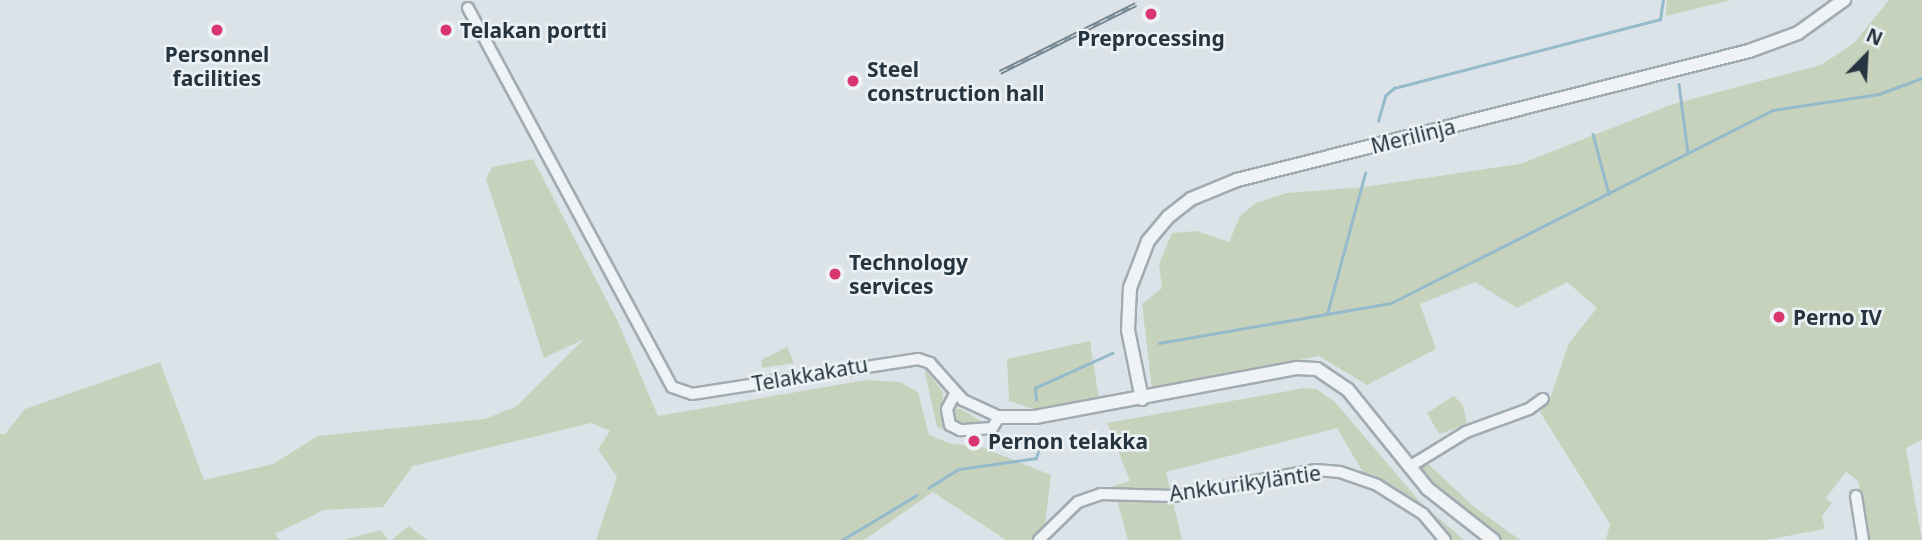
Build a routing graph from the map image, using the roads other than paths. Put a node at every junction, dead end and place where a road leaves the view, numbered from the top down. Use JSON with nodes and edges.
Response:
{"nodes":[{"id":1,"x":1844,"y":0,"type":"edge"},
{"id":2,"x":468,"y":8,"type":"dead end"},
{"id":3,"x":955,"y":394,"type":"junction"},
{"id":4,"x":1142,"y":399,"type":"junction"},
{"id":5,"x":1543,"y":399,"type":"dead end"},
{"id":6,"x":999,"y":417,"type":"junction"},
{"id":7,"x":1409,"y":467,"type":"junction"},
{"id":8,"x":1856,"y":496,"type":"dead end"},
{"id":9,"x":1039,"y":540,"type":"edge"},
{"id":10,"x":1445,"y":540,"type":"edge"},
{"id":11,"x":1493,"y":540,"type":"edge"},
{"id":12,"x":1863,"y":540,"type":"edge"}],
"edges":[{"from":1,"to":4,"type":"street","name":"Merilinja"},
{"from":2,"to":3,"type":"street","name":"Telakkakatu"},
{"from":3,"to":6,"type":"street","name":"Telakkakatu"},
{"from":3,"to":6,"type":"street"},
{"from":4,"to":6,"type":"street","name":"Telakkakatu"},
{"from":4,"to":7,"type":"street","name":"Telakkakatu"},
{"from":5,"to":7,"type":"street"},
{"from":7,"to":11,"type":"street","name":"Telakkakatu"},
{"from":8,"to":12,"type":"street"},
{"from":9,"to":10,"type":"street","name":"Ankkurikyläntie"}]}
